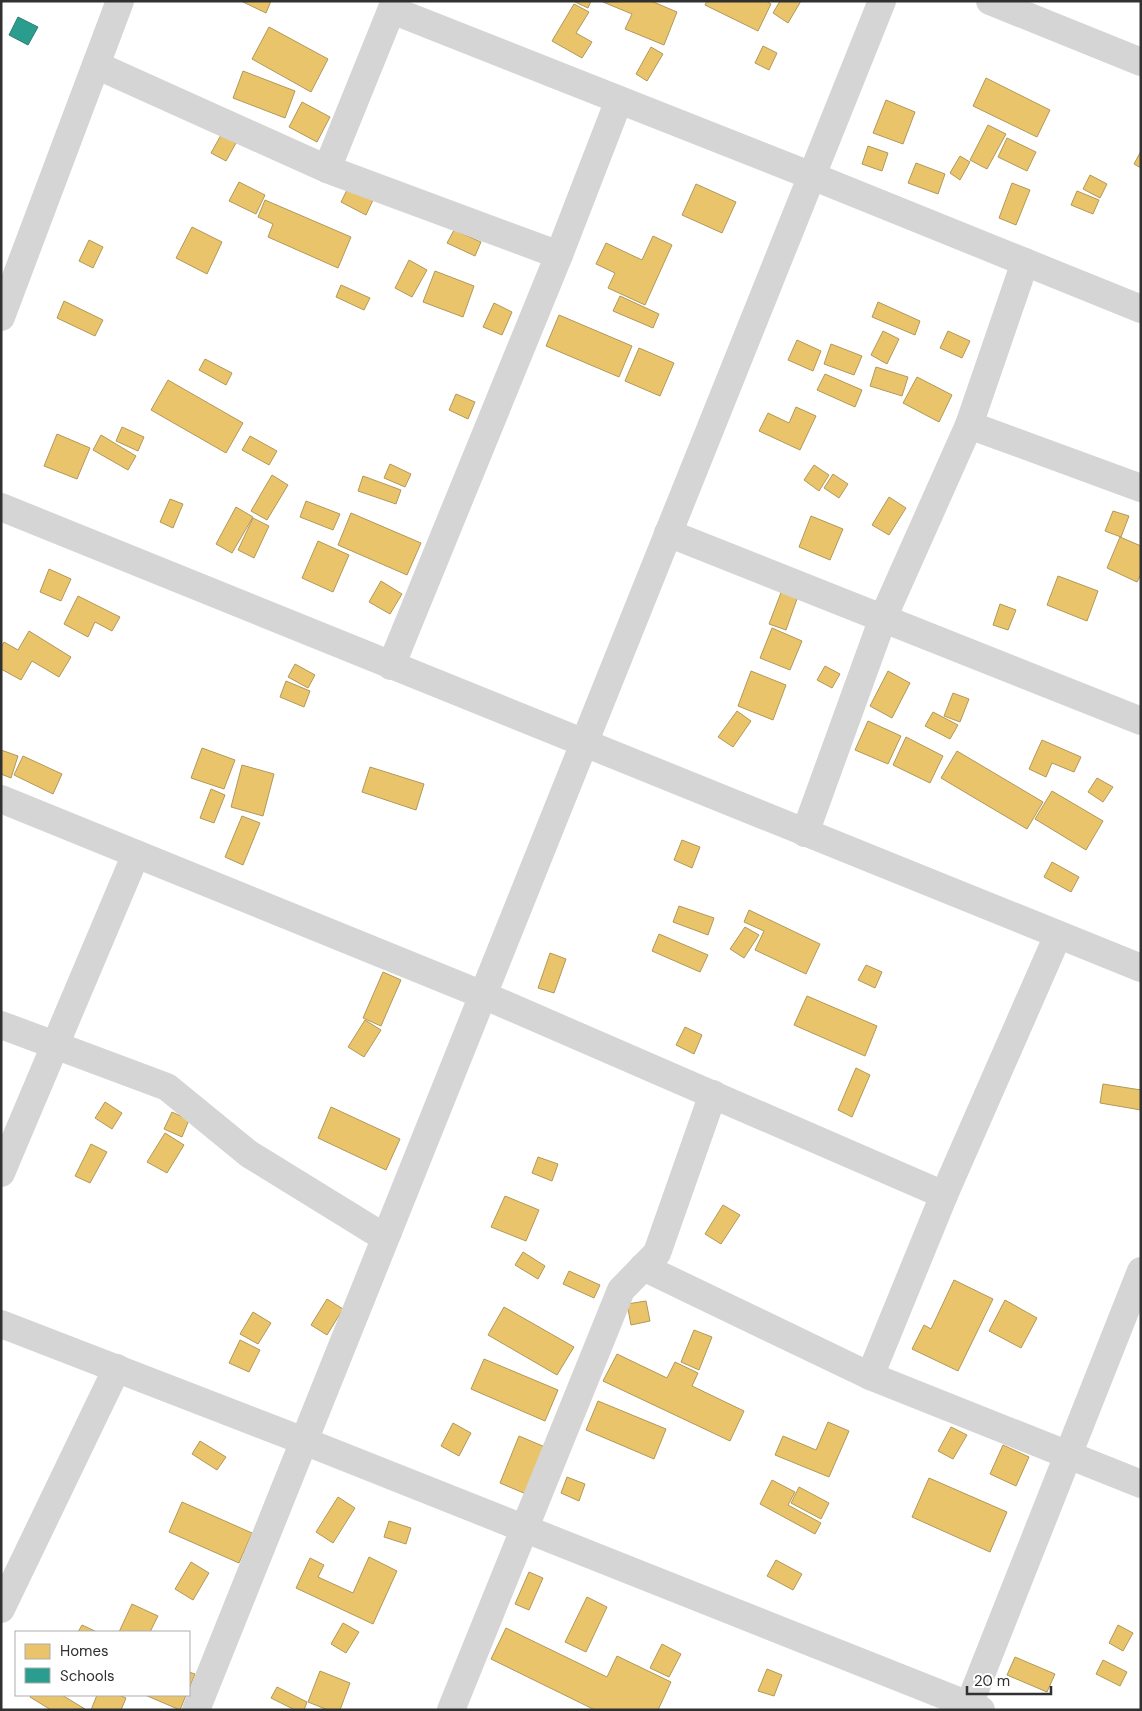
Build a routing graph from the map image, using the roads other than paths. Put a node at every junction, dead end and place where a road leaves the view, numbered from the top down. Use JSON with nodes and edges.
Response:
{"nodes":[{"id":1,"x":120,"y":1,"type":"edge"},
{"id":2,"x":882,"y":1,"type":"edge"},
{"id":3,"x":990,"y":1,"type":"edge"},
{"id":4,"x":393,"y":6,"type":"edge"},
{"id":5,"x":1141,"y":62,"type":"edge"},
{"id":6,"x":96,"y":64,"type":"junction"},
{"id":7,"x":619,"y":100,"type":"junction"},
{"id":8,"x":328,"y":169,"type":"junction"},
{"id":9,"x":812,"y":176,"type":"junction"},
{"id":10,"x":559,"y":255,"type":"junction"},
{"id":11,"x":1025,"y":262,"type":"junction"},
{"id":12,"x":1141,"y":309,"type":"edge"},
{"id":13,"x":1,"y":317,"type":"edge"},
{"id":14,"x":969,"y":424,"type":"junction"},
{"id":15,"x":1141,"y":488,"type":"edge"},
{"id":16,"x":1,"y":507,"type":"edge"},
{"id":17,"x":668,"y":533,"type":"junction"},
{"id":18,"x":882,"y":618,"type":"junction"},
{"id":19,"x":391,"y":666,"type":"junction"},
{"id":20,"x":1141,"y":721,"type":"edge"},
{"id":21,"x":584,"y":743,"type":"junction"},
{"id":22,"x":1,"y":799,"type":"edge"},
{"id":23,"x":805,"y":833,"type":"junction"},
{"id":24,"x":136,"y":854,"type":"junction"},
{"id":25,"x":1058,"y":935,"type":"junction"},
{"id":26,"x":1141,"y":968,"type":"edge"},
{"id":27,"x":483,"y":995,"type":"junction"},
{"id":28,"x":1,"y":1026,"type":"edge"},
{"id":29,"x":56,"y":1046,"type":"junction"},
{"id":30,"x":714,"y":1094,"type":"junction"},
{"id":31,"x":1,"y":1173,"type":"edge"},
{"id":32,"x":944,"y":1195,"type":"junction"},
{"id":33,"x":388,"y":1232,"type":"junction"},
{"id":34,"x":643,"y":1267,"type":"junction"},
{"id":35,"x":1141,"y":1271,"type":"edge"},
{"id":36,"x":1,"y":1324,"type":"edge"},
{"id":37,"x":117,"y":1368,"type":"junction"},
{"id":38,"x":870,"y":1376,"type":"junction"},
{"id":39,"x":304,"y":1441,"type":"junction"},
{"id":40,"x":1068,"y":1455,"type":"junction"},
{"id":41,"x":1141,"y":1484,"type":"edge"},
{"id":42,"x":524,"y":1528,"type":"junction"},
{"id":43,"x":1,"y":1610,"type":"edge"},
{"id":44,"x":972,"y":1708,"type":"edge"},
{"id":45,"x":196,"y":1710,"type":"edge"},
{"id":46,"x":451,"y":1710,"type":"edge"}],
"edges":[{"from":1,"to":6,"type":"street"},
{"from":2,"to":9,"type":"street"},
{"from":3,"to":5,"type":"street"},
{"from":4,"to":7,"type":"street"},
{"from":4,"to":8,"type":"street"},
{"from":6,"to":8,"type":"street"},
{"from":6,"to":13,"type":"street"},
{"from":7,"to":9,"type":"street"},
{"from":7,"to":10,"type":"street"},
{"from":8,"to":10,"type":"street"},
{"from":9,"to":11,"type":"street"},
{"from":9,"to":17,"type":"street"},
{"from":10,"to":19,"type":"street"},
{"from":11,"to":12,"type":"street"},
{"from":11,"to":14,"type":"street"},
{"from":14,"to":15,"type":"street"},
{"from":14,"to":18,"type":"street"},
{"from":16,"to":19,"type":"street"},
{"from":17,"to":18,"type":"street"},
{"from":17,"to":21,"type":"street"},
{"from":18,"to":20,"type":"street"},
{"from":18,"to":23,"type":"street"},
{"from":19,"to":21,"type":"street"},
{"from":21,"to":23,"type":"street"},
{"from":21,"to":27,"type":"street"},
{"from":22,"to":24,"type":"street"},
{"from":23,"to":25,"type":"street"},
{"from":24,"to":27,"type":"street"},
{"from":24,"to":29,"type":"street"},
{"from":25,"to":26,"type":"street"},
{"from":25,"to":32,"type":"street"},
{"from":27,"to":30,"type":"street"},
{"from":27,"to":33,"type":"street"},
{"from":28,"to":29,"type":"street"},
{"from":29,"to":31,"type":"street"},
{"from":29,"to":33,"type":"street"},
{"from":30,"to":32,"type":"street"},
{"from":30,"to":34,"type":"street"},
{"from":32,"to":38,"type":"street"},
{"from":33,"to":39,"type":"street"},
{"from":34,"to":38,"type":"street"},
{"from":34,"to":42,"type":"street"},
{"from":35,"to":40,"type":"street"},
{"from":36,"to":37,"type":"street"},
{"from":37,"to":39,"type":"street"},
{"from":37,"to":43,"type":"street"},
{"from":38,"to":40,"type":"street"},
{"from":39,"to":42,"type":"street"},
{"from":39,"to":45,"type":"street"},
{"from":40,"to":41,"type":"street"},
{"from":40,"to":44,"type":"street"},
{"from":42,"to":44,"type":"street"},
{"from":42,"to":46,"type":"street"}]}
